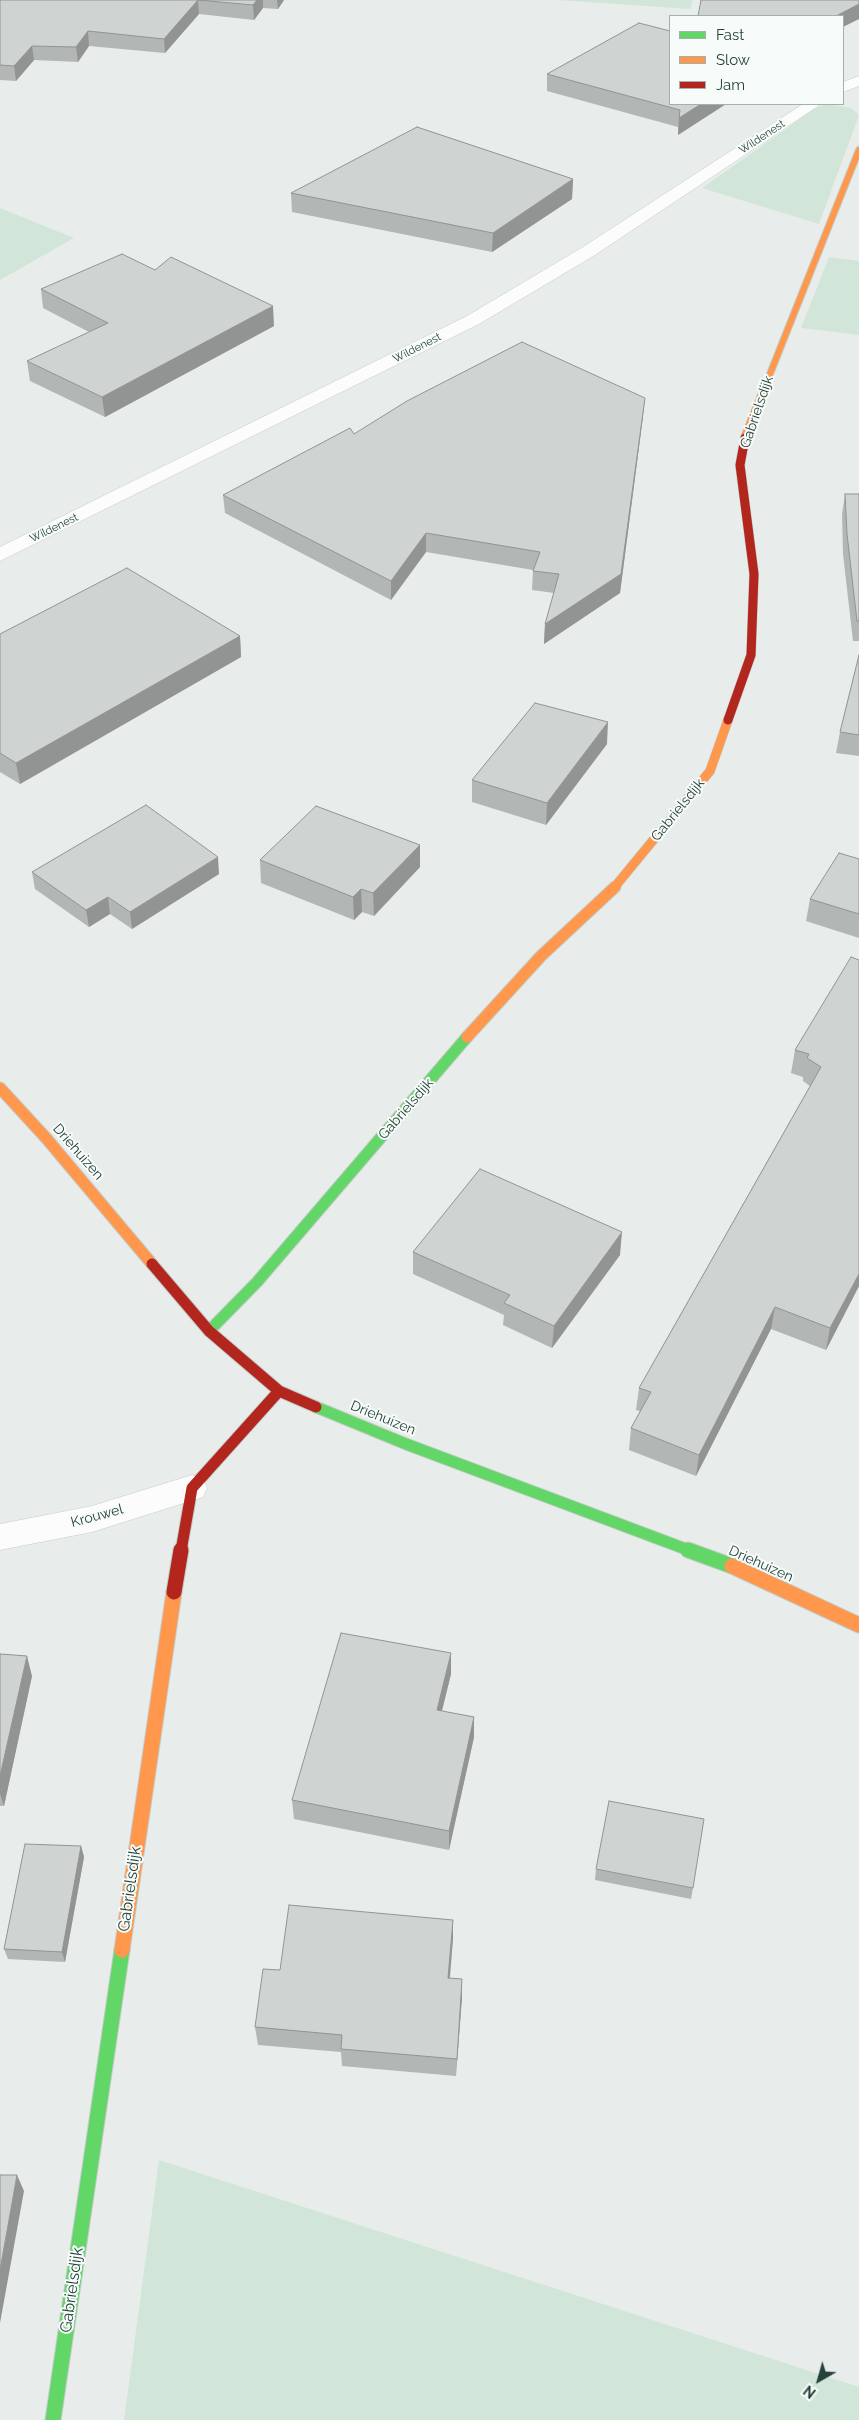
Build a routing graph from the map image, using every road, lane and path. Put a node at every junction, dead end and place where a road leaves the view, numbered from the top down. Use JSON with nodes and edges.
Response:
{"nodes":[{"id":1,"x":859,"y":81,"type":"edge"},
{"id":2,"x":844,"y":88,"type":"edge"},
{"id":3,"x":811,"y":105,"type":"edge"},
{"id":4,"x":859,"y":150,"type":"edge"},
{"id":5,"x":0,"y":555,"type":"edge"},
{"id":6,"x":0,"y":1088,"type":"edge"},
{"id":7,"x":209,"y":1331,"type":"junction"},
{"id":8,"x":279,"y":1391,"type":"junction"},
{"id":9,"x":192,"y":1488,"type":"junction"},
{"id":10,"x":0,"y":1537,"type":"edge"},
{"id":11,"x":859,"y":1624,"type":"edge"},
{"id":12,"x":53,"y":2420,"type":"edge"}],
"edges":[{"from":1,"to":2,"type":"street"},
{"from":3,"to":5,"type":"street","name":"Wildenest"},
{"from":4,"to":7,"type":"street","name":"Gabrielsdijk"},
{"from":6,"to":7,"type":"street","name":"Driehuizen"},
{"from":7,"to":8,"type":"street","name":"Driehuizen"},
{"from":8,"to":9,"type":"street"},
{"from":8,"to":11,"type":"street","name":"Driehuizen"},
{"from":9,"to":10,"type":"street","name":"Krouwel"},
{"from":9,"to":12,"type":"street","name":"Gabrielsdijk"}]}
